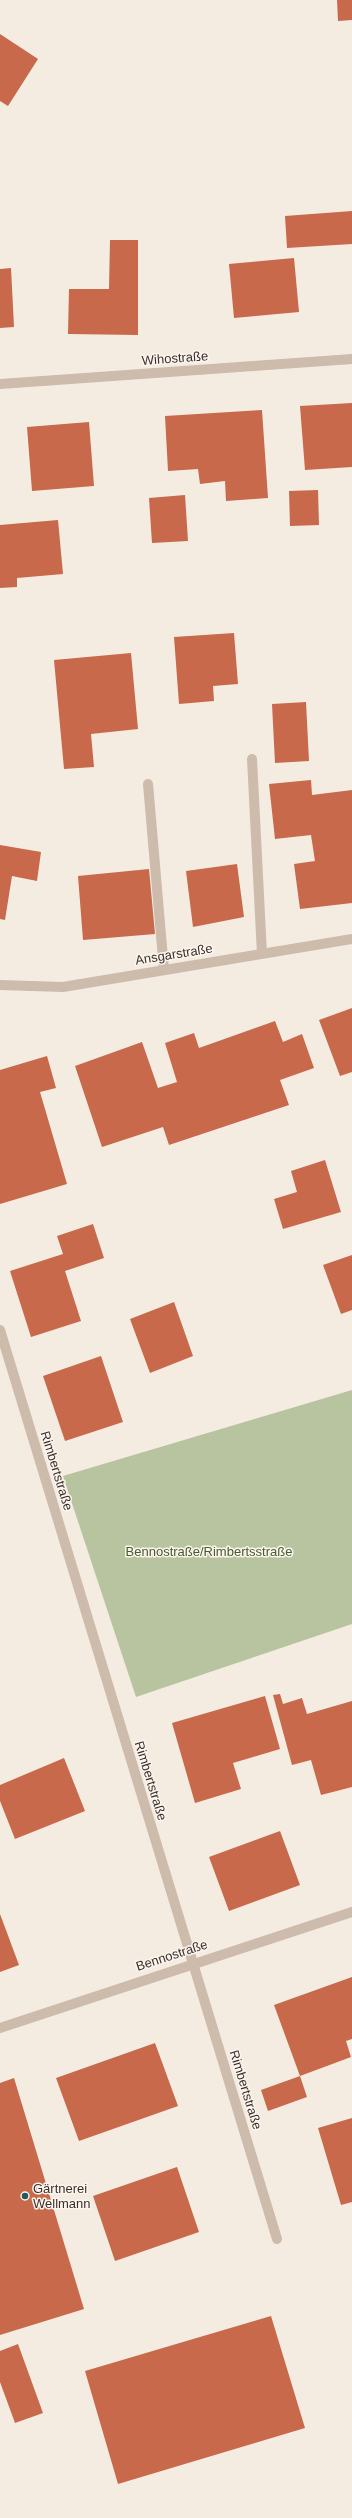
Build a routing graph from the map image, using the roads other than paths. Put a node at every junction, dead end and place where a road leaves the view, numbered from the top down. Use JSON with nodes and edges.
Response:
{"nodes":[{"id":1,"x":352,"y":359,"type":"edge"},
{"id":2,"x":0,"y":384,"type":"edge"},
{"id":3,"x":252,"y":759,"type":"dead end"},
{"id":4,"x":148,"y":784,"type":"dead end"},
{"id":5,"x":352,"y":939,"type":"edge"},
{"id":6,"x":262,"y":954,"type":"junction"},
{"id":7,"x":164,"y":970,"type":"junction"},
{"id":8,"x":0,"y":985,"type":"edge"},
{"id":9,"x":0,"y":1330,"type":"edge"},
{"id":10,"x":352,"y":1912,"type":"edge"},
{"id":11,"x":192,"y":1963,"type":"junction"},
{"id":12,"x":0,"y":2028,"type":"edge"},
{"id":13,"x":277,"y":2239,"type":"dead end"}],
"edges":[{"from":1,"to":2,"type":"street","name":"Wihostraße"},
{"from":3,"to":6,"type":"street"},
{"from":4,"to":7,"type":"street"},
{"from":5,"to":6,"type":"street","name":"Ansgarstraße"},
{"from":6,"to":7,"type":"street","name":"Ansgarstraße"},
{"from":7,"to":8,"type":"street","name":"Ansgarstraße"},
{"from":9,"to":11,"type":"street","name":"Rimbertstraße"},
{"from":10,"to":11,"type":"street","name":"Bennostraße"},
{"from":11,"to":12,"type":"street","name":"Bennostraße"},
{"from":11,"to":13,"type":"street","name":"Rimbertstraße"}]}
